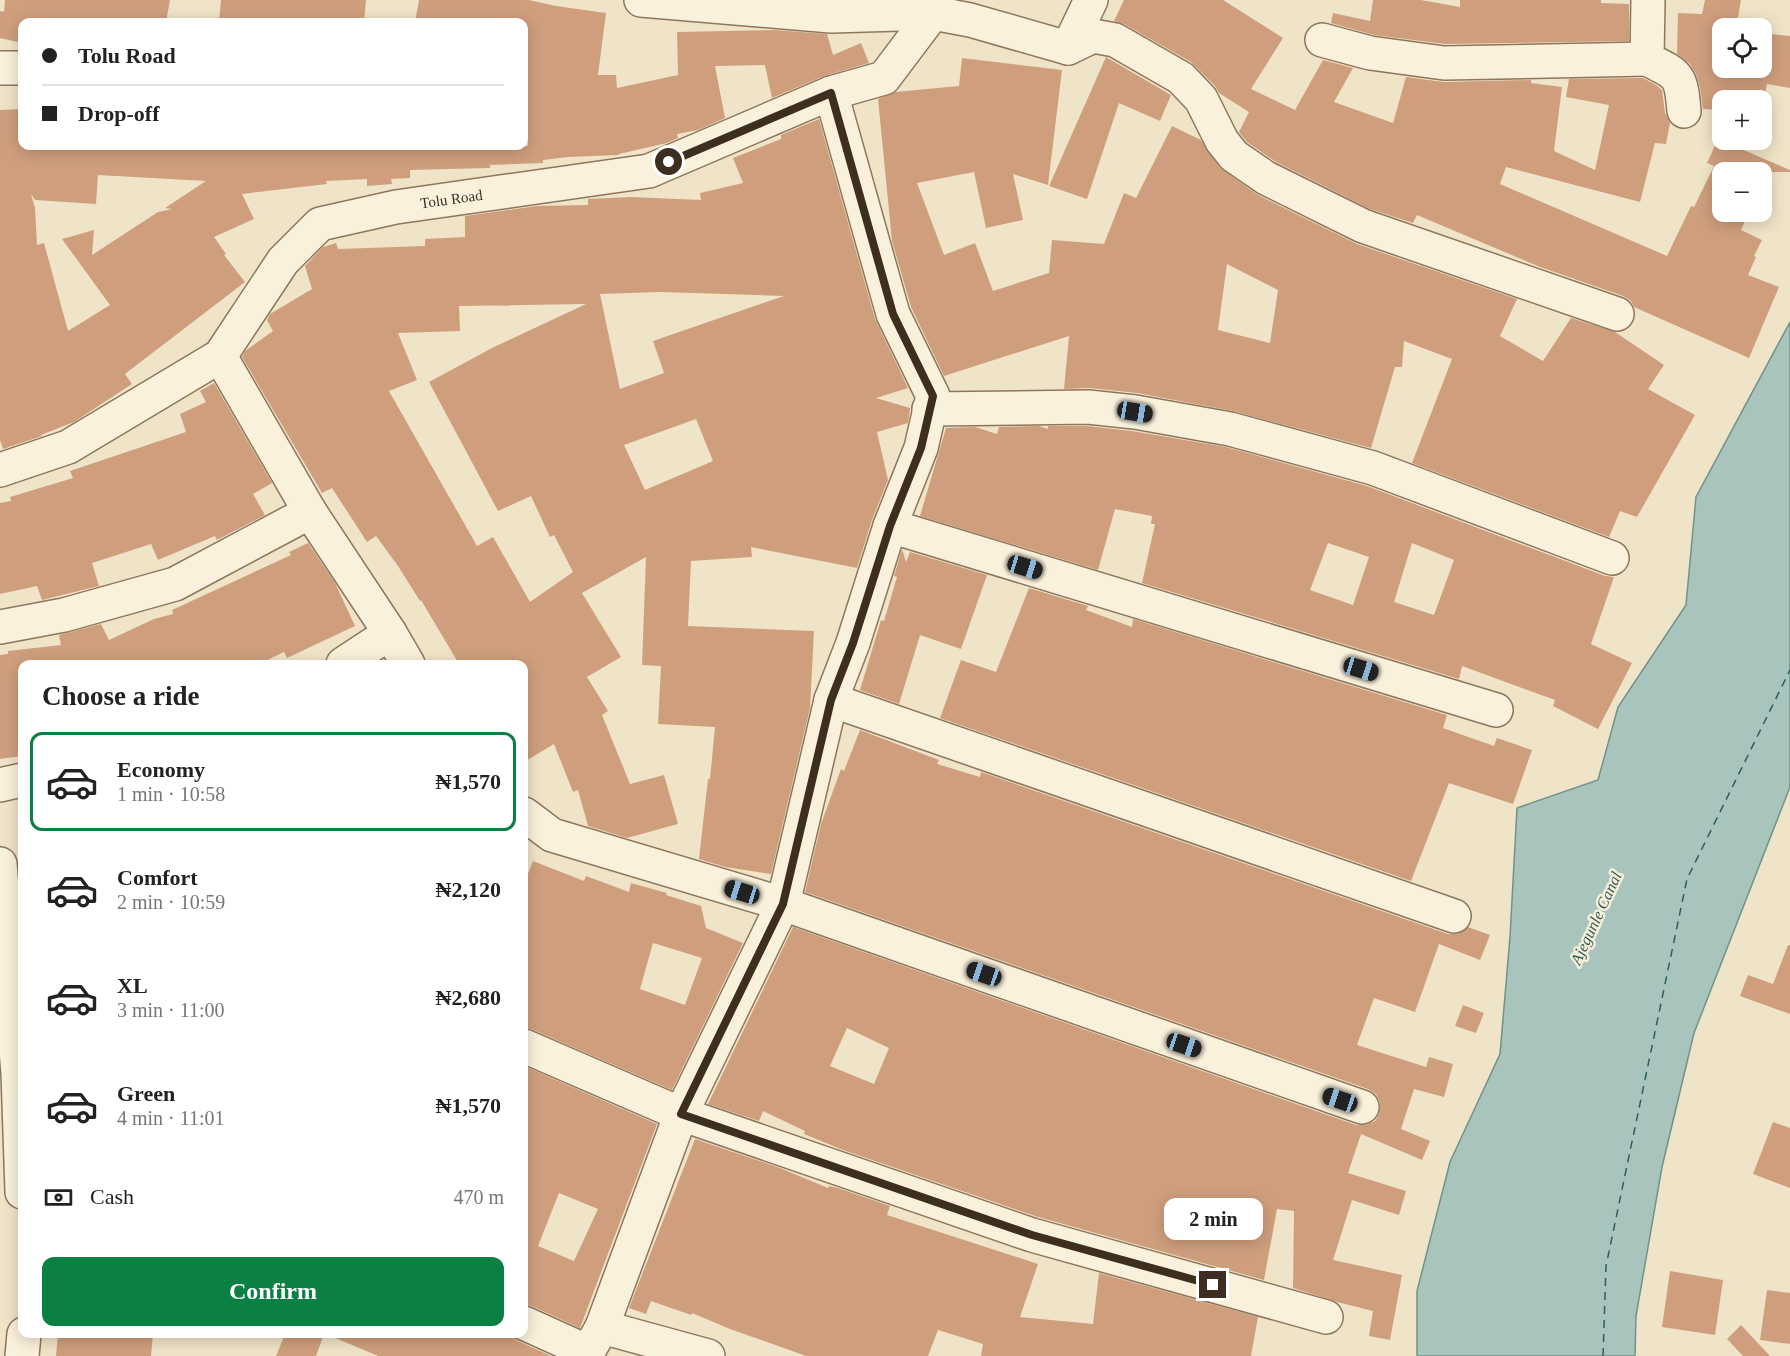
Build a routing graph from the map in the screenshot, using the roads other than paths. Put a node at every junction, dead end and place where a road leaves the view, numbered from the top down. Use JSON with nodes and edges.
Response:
{"nodes":[{"id":1,"x":641,"y":0,"type":"edge"},
{"id":2,"x":1091,"y":0,"type":"edge"},
{"id":3,"x":1648,"y":0,"type":"edge"},
{"id":4,"x":936,"y":7,"type":"edge"},
{"id":5,"x":1322,"y":40,"type":"dead end"},
{"id":6,"x":1068,"y":48,"type":"junction"},
{"id":7,"x":1647,"y":59,"type":"junction"},
{"id":8,"x":0,"y":68,"type":"edge"},
{"id":9,"x":18,"y":68,"type":"edge"},
{"id":10,"x":831,"y":93,"type":"junction"},
{"id":11,"x":1684,"y":111,"type":"dead end"},
{"id":12,"x":1617,"y":314,"type":"dead end"},
{"id":13,"x":220,"y":356,"type":"junction"},
{"id":14,"x":929,"y":409,"type":"junction"},
{"id":15,"x":0,"y":470,"type":"edge"},
{"id":16,"x":310,"y":512,"type":"junction"},
{"id":17,"x":890,"y":526,"type":"junction"},
{"id":18,"x":1612,"y":558,"type":"dead end"},
{"id":19,"x":0,"y":627,"type":"edge"},
{"id":20,"x":390,"y":633,"type":"junction"},
{"id":21,"x":349,"y":660,"type":"edge"},
{"id":22,"x":406,"y":660,"type":"edge"},
{"id":23,"x":831,"y":700,"type":"junction"},
{"id":24,"x":1496,"y":710,"type":"dead end"},
{"id":25,"x":18,"y":781,"type":"edge"},
{"id":26,"x":0,"y":785,"type":"edge"},
{"id":27,"x":528,"y":817,"type":"edge"},
{"id":28,"x":0,"y":864,"type":"edge"},
{"id":29,"x":783,"y":904,"type":"junction"},
{"id":30,"x":1454,"y":916,"type":"dead end"},
{"id":31,"x":528,"y":1048,"type":"edge"},
{"id":32,"x":18,"y":1073,"type":"edge"},
{"id":33,"x":1362,"y":1107,"type":"dead end"},
{"id":34,"x":681,"y":1114,"type":"junction"},
{"id":35,"x":1326,"y":1317,"type":"dead end"},
{"id":36,"x":528,"y":1325,"type":"edge"},
{"id":37,"x":602,"y":1327,"type":"junction"},
{"id":38,"x":24,"y":1338,"type":"edge"},
{"id":39,"x":22,"y":1356,"type":"edge"},
{"id":40,"x":708,"y":1356,"type":"edge"}],
"edges":[{"from":1,"to":4,"type":"street"},
{"from":2,"to":6,"type":"street"},
{"from":3,"to":7,"type":"street"},
{"from":4,"to":6,"type":"street"},
{"from":4,"to":10,"type":"street","name":"Tolu Road"},
{"from":5,"to":7,"type":"street"},
{"from":6,"to":12,"type":"street"},
{"from":7,"to":11,"type":"street"},
{"from":8,"to":9,"type":"street"},
{"from":10,"to":13,"type":"street","name":"Tolu Road"},
{"from":10,"to":14,"type":"street"},
{"from":13,"to":15,"type":"street","name":"Tolu Road"},
{"from":13,"to":16,"type":"street"},
{"from":14,"to":17,"type":"street"},
{"from":14,"to":18,"type":"street"},
{"from":16,"to":19,"type":"street"},
{"from":16,"to":20,"type":"street"},
{"from":17,"to":23,"type":"street"},
{"from":17,"to":24,"type":"street"},
{"from":20,"to":21,"type":"street"},
{"from":20,"to":22,"type":"street"},
{"from":23,"to":29,"type":"street"},
{"from":23,"to":30,"type":"street"},
{"from":25,"to":26,"type":"street"},
{"from":27,"to":29,"type":"street"},
{"from":28,"to":32,"type":"street"},
{"from":29,"to":33,"type":"street"},
{"from":29,"to":34,"type":"street"},
{"from":31,"to":34,"type":"street"},
{"from":34,"to":35,"type":"street"},
{"from":34,"to":37,"type":"street"},
{"from":36,"to":37,"type":"street"},
{"from":37,"to":40,"type":"street"},
{"from":38,"to":39,"type":"street"}]}
